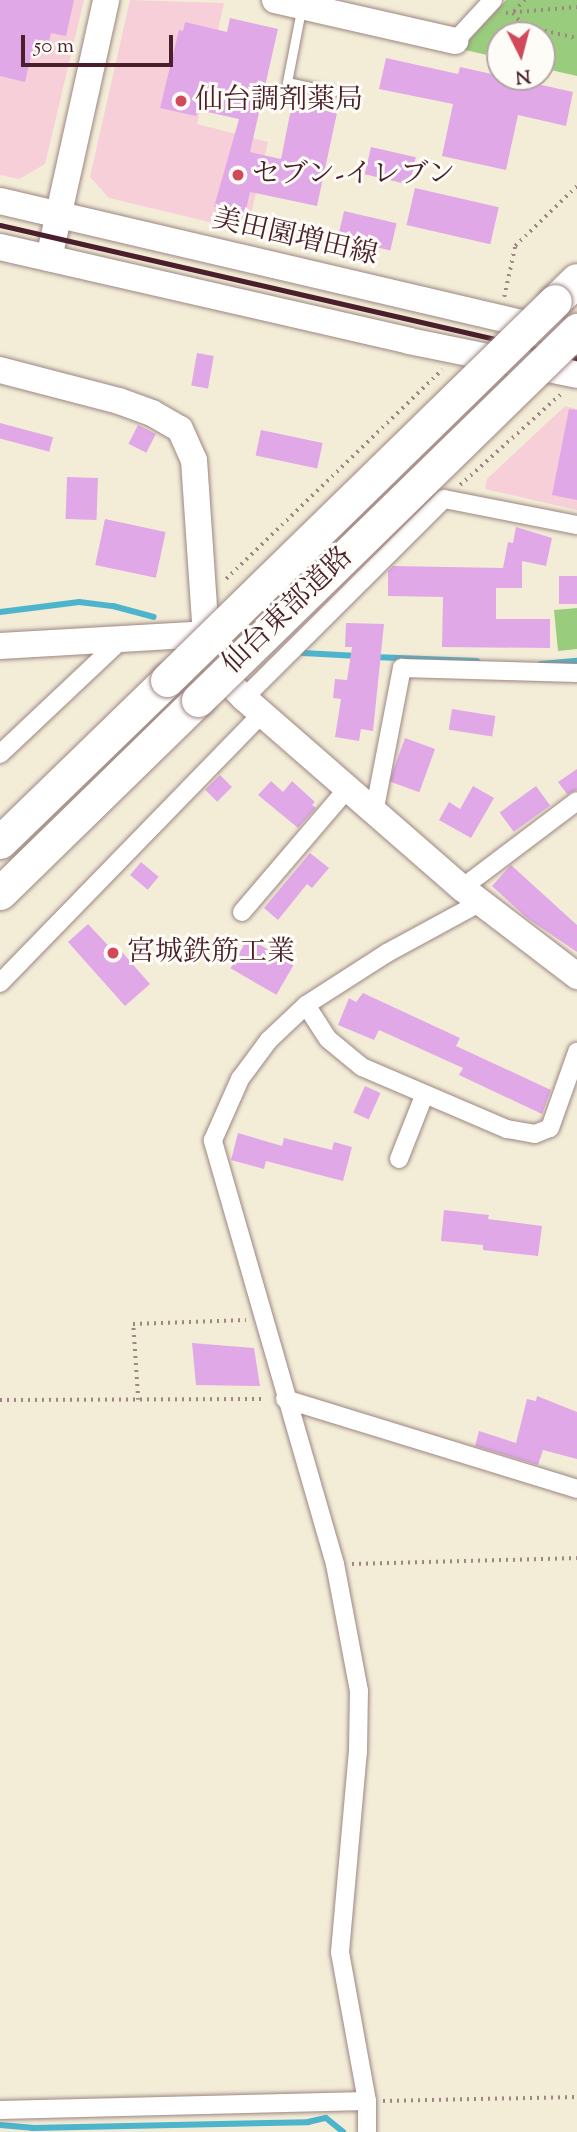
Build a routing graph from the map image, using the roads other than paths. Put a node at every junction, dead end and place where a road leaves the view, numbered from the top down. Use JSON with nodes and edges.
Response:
{"nodes":[{"id":1,"x":106,"y":0,"type":"edge"},
{"id":2,"x":275,"y":0,"type":"edge"},
{"id":3,"x":493,"y":0,"type":"edge"},
{"id":4,"x":302,"y":6,"type":"junction"},
{"id":5,"x":454,"y":41,"type":"joint"},
{"id":6,"x":333,"y":92,"type":"dead end"},
{"id":7,"x":0,"y":201,"type":"edge"},
{"id":8,"x":58,"y":215,"type":"junction"},
{"id":9,"x":0,"y":247,"type":"edge"},
{"id":10,"x":49,"y":258,"type":"junction"},
{"id":11,"x":566,"y":291,"type":"edge"},
{"id":12,"x":577,"y":330,"type":"edge"},
{"id":13,"x":577,"y":336,"type":"edge"},
{"id":14,"x":0,"y":370,"type":"edge"},
{"id":15,"x":568,"y":385,"type":"edge"},
{"id":16,"x":577,"y":525,"type":"edge"},
{"id":17,"x":206,"y":634,"type":"junction"},
{"id":18,"x":121,"y":640,"type":"junction"},
{"id":19,"x":0,"y":646,"type":"edge"},
{"id":20,"x":577,"y":673,"type":"edge"},
{"id":21,"x":253,"y":706,"type":"junction"},
{"id":22,"x":0,"y":754,"type":"edge"},
{"id":23,"x":347,"y":789,"type":"junction"},
{"id":24,"x":577,"y":801,"type":"edge"},
{"id":25,"x":374,"y":813,"type":"junction"},
{"id":26,"x":0,"y":842,"type":"edge"},
{"id":27,"x":0,"y":893,"type":"edge"},
{"id":28,"x":470,"y":896,"type":"junction"},
{"id":29,"x":242,"y":912,"type":"dead end"},
{"id":30,"x":577,"y":976,"type":"edge"},
{"id":31,"x":0,"y":983,"type":"edge"},
{"id":32,"x":306,"y":1005,"type":"junction"},
{"id":33,"x":577,"y":1052,"type":"edge"},
{"id":34,"x":424,"y":1096,"type":"junction"},
{"id":35,"x":399,"y":1159,"type":"dead end"},
{"id":36,"x":285,"y":1399,"type":"junction"},
{"id":37,"x":577,"y":1489,"type":"edge"},
{"id":38,"x":367,"y":2101,"type":"junction"},
{"id":39,"x":0,"y":2110,"type":"edge"},
{"id":40,"x":367,"y":2132,"type":"edge"}],
"edges":[{"from":1,"to":8,"type":"street"},
{"from":2,"to":4,"type":"street"},
{"from":3,"to":5,"type":"street"},
{"from":4,"to":5,"type":"street"},
{"from":4,"to":6,"type":"lane"},
{"from":7,"to":8,"type":"street","name":"美田園増田線"},
{"from":8,"to":10,"type":"street"},
{"from":8,"to":13,"type":"street","name":"美田園増田線"},
{"from":9,"to":10,"type":"street"},
{"from":10,"to":15,"type":"street"},
{"from":11,"to":26,"type":"highway","name":"仙台東部道路","bridge":true},
{"from":12,"to":27,"type":"highway","name":"仙台東部道路","bridge":true},
{"from":14,"to":17,"type":"street"},
{"from":16,"to":21,"type":"street"},
{"from":17,"to":18,"type":"street"},
{"from":17,"to":21,"type":"street"},
{"from":18,"to":19,"type":"street"},
{"from":18,"to":22,"type":"street"},
{"from":20,"to":25,"type":"street"},
{"from":21,"to":23,"type":"street"},
{"from":21,"to":31,"type":"street"},
{"from":23,"to":25,"type":"street"},
{"from":23,"to":29,"type":"street"},
{"from":24,"to":28,"type":"street"},
{"from":25,"to":28,"type":"street"},
{"from":28,"to":30,"type":"street"},
{"from":28,"to":32,"type":"street"},
{"from":32,"to":34,"type":"street"},
{"from":32,"to":36,"type":"street"},
{"from":33,"to":34,"type":"street"},
{"from":34,"to":35,"type":"street"},
{"from":36,"to":37,"type":"street"},
{"from":36,"to":38,"type":"street"},
{"from":38,"to":39,"type":"street"},
{"from":38,"to":40,"type":"street"}]}
